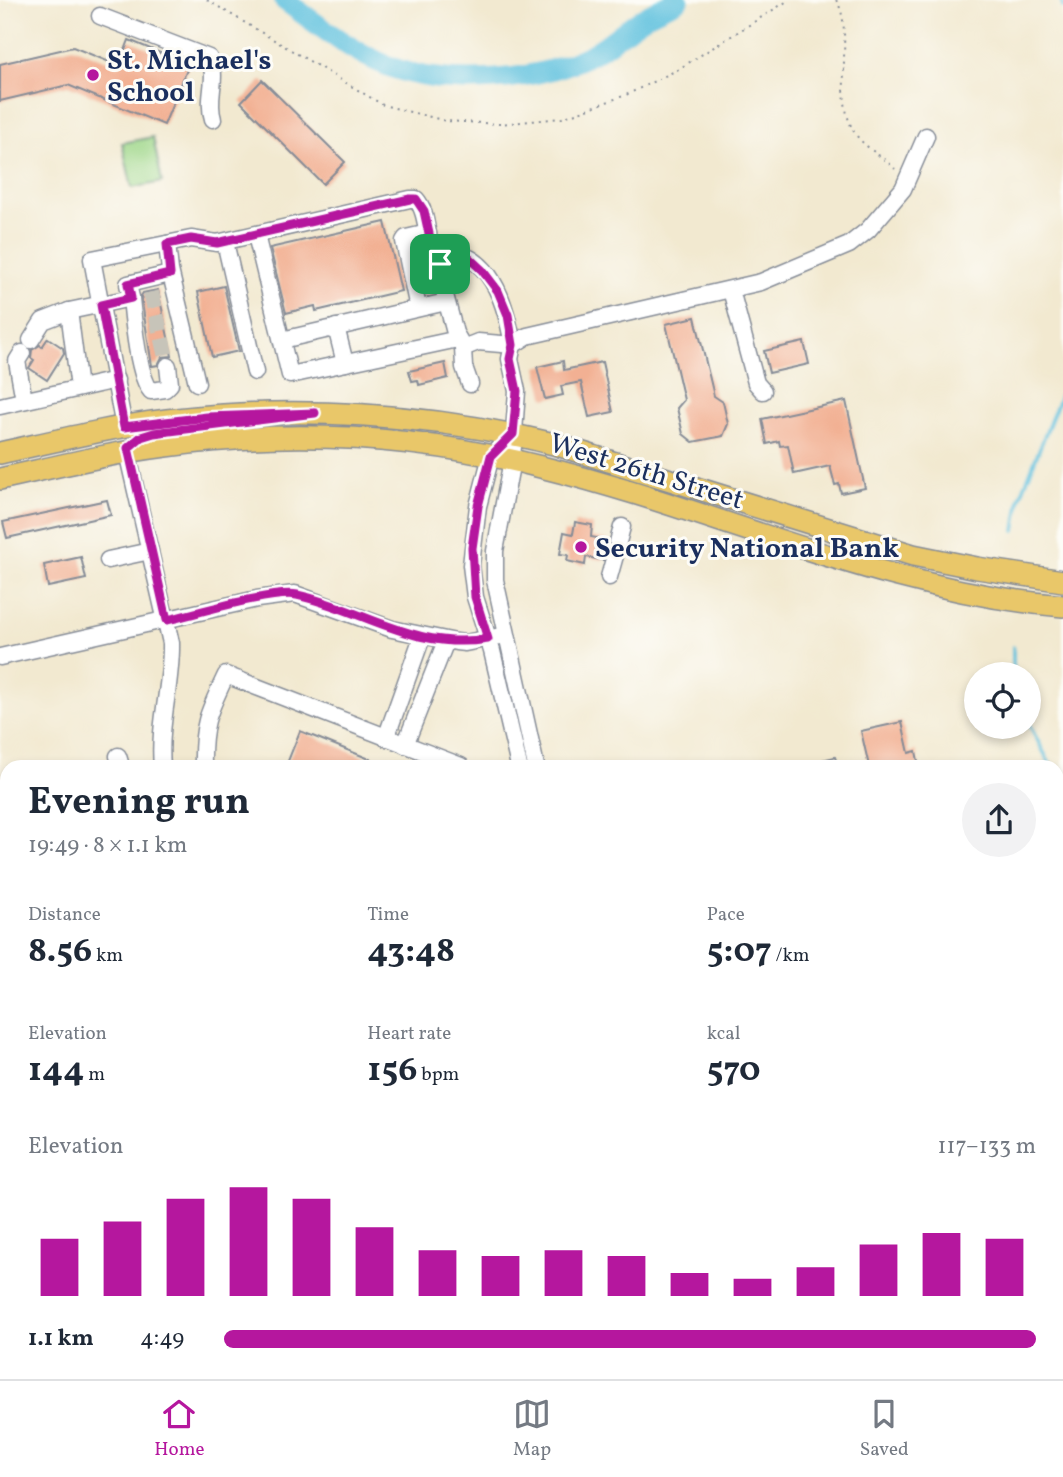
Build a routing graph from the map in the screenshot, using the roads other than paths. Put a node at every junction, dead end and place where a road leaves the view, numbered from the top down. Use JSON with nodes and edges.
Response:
{"nodes":[{"id":1,"x":100,"y":16,"type":"dead end"},
{"id":2,"x":213,"y":119,"type":"dead end"},
{"id":3,"x":926,"y":136,"type":"dead end"},
{"id":4,"x":428,"y":233,"type":"junction"},
{"id":5,"x":256,"y":234,"type":"junction"},
{"id":6,"x":225,"y":242,"type":"junction"},
{"id":7,"x":167,"y":244,"type":"junction"},
{"id":8,"x":440,"y":264,"type":"junction"},
{"id":9,"x":170,"y":274,"type":"junction"},
{"id":10,"x":731,"y":290,"type":"junction"},
{"id":11,"x":131,"y":298,"type":"junction"},
{"id":12,"x":446,"y":302,"type":"junction"},
{"id":13,"x":101,"y":305,"type":"junction"},
{"id":14,"x":418,"y":308,"type":"junction"},
{"id":15,"x":69,"y":311,"type":"junction"},
{"id":16,"x":336,"y":327,"type":"junction"},
{"id":17,"x":282,"y":340,"type":"junction"},
{"id":18,"x":461,"y":343,"type":"junction"},
{"id":19,"x":513,"y":345,"type":"junction"},
{"id":20,"x":345,"y":363,"type":"junction"},
{"id":21,"x":169,"y":366,"type":"tunnel mouth"},
{"id":22,"x":255,"y":372,"type":"dead end"},
{"id":23,"x":116,"y":380,"type":"junction"},
{"id":24,"x":197,"y":383,"type":"dead end"},
{"id":25,"x":470,"y":384,"type":"dead end"},
{"id":26,"x":79,"y":388,"type":"junction"},
{"id":27,"x":763,"y":391,"type":"dead end"},
{"id":28,"x":24,"y":400,"type":"junction"},
{"id":29,"x":0,"y":405,"type":"edge"},
{"id":30,"x":315,"y":413,"type":"junction"},
{"id":31,"x":124,"y":427,"type":"junction"},
{"id":32,"x":513,"y":434,"type":"junction"},
{"id":33,"x":127,"y":452,"type":"junction"},
{"id":34,"x":0,"y":453,"type":"edge"},
{"id":35,"x":501,"y":458,"type":"junction"},
{"id":36,"x":0,"y":468,"type":"edge"},
{"id":37,"x":0,"y":479,"type":"edge"},
{"id":38,"x":619,"y":540,"type":"dead end"},
{"id":39,"x":150,"y":551,"type":"junction"},
{"id":40,"x":108,"y":560,"type":"dead end"},
{"id":41,"x":609,"y":577,"type":"dead end"},
{"id":42,"x":1063,"y":581,"type":"edge"},
{"id":43,"x":1063,"y":606,"type":"edge"},
{"id":44,"x":167,"y":620,"type":"junction"},
{"id":45,"x":506,"y":635,"type":"junction"},
{"id":46,"x":422,"y":637,"type":"junction"},
{"id":47,"x":488,"y":639,"type":"junction"},
{"id":48,"x":446,"y":641,"type":"junction"},
{"id":49,"x":0,"y":657,"type":"edge"},
{"id":50,"x":386,"y":738,"type":"junction"},
{"id":51,"x":405,"y":745,"type":"junction"},
{"id":52,"x":162,"y":760,"type":"edge"},
{"id":53,"x":203,"y":760,"type":"edge"},
{"id":54,"x":445,"y":760,"type":"edge"},
{"id":55,"x":518,"y":760,"type":"edge"},
{"id":56,"x":535,"y":760,"type":"edge"}],
"edges":[{"from":1,"to":2,"type":"street"},
{"from":3,"to":10,"type":"street"},
{"from":4,"to":5,"type":"street"},
{"from":4,"to":8,"type":"street"},
{"from":4,"to":14,"type":"street"},
{"from":5,"to":6,"type":"street"},
{"from":5,"to":17,"type":"street"},
{"from":6,"to":7,"type":"street"},
{"from":6,"to":22,"type":"street"},
{"from":7,"to":9,"type":"street"},
{"from":7,"to":13,"type":"street"},
{"from":8,"to":12,"type":"street"},
{"from":8,"to":19,"type":"street"},
{"from":9,"to":11,"type":"street"},
{"from":9,"to":24,"type":"street"},
{"from":10,"to":19,"type":"street"},
{"from":10,"to":27,"type":"street"},
{"from":11,"to":13,"type":"street"},
{"from":11,"to":21,"type":"street"},
{"from":12,"to":14,"type":"street"},
{"from":12,"to":18,"type":"street"},
{"from":13,"to":15,"type":"street"},
{"from":13,"to":23,"type":"street"},
{"from":14,"to":16,"type":"street"},
{"from":15,"to":26,"type":"street"},
{"from":15,"to":28,"type":"street"},
{"from":16,"to":17,"type":"street"},
{"from":16,"to":20,"type":"street"},
{"from":17,"to":20,"type":"street"},
{"from":18,"to":19,"type":"street"},
{"from":18,"to":20,"type":"street"},
{"from":18,"to":25,"type":"street"},
{"from":19,"to":32,"type":"street"},
{"from":23,"to":26,"type":"street"},
{"from":23,"to":31,"type":"street"},
{"from":26,"to":28,"type":"street"},
{"from":28,"to":29,"type":"street"},
{"from":30,"to":31,"type":"main road","name":"West 26th Street"},
{"from":30,"to":32,"type":"main road","name":"West 26th Street"},
{"from":30,"to":33,"type":"main road"},
{"from":31,"to":34,"type":"main road","name":"West 26th Street"},
{"from":31,"to":36,"type":"main road"},
{"from":32,"to":35,"type":"street"},
{"from":32,"to":42,"type":"main road","name":"West 26th Street"},
{"from":33,"to":35,"type":"main road","name":"West 26th Street"},
{"from":33,"to":37,"type":"main road","name":"West 26th Street"},
{"from":33,"to":39,"type":"street"},
{"from":35,"to":43,"type":"main road","name":"West 26th Street"},
{"from":35,"to":45,"type":"street"},
{"from":35,"to":47,"type":"street"},
{"from":38,"to":41,"type":"street"},
{"from":39,"to":40,"type":"street"},
{"from":39,"to":44,"type":"street"},
{"from":44,"to":46,"type":"street"},
{"from":44,"to":49,"type":"street"},
{"from":44,"to":52,"type":"street"},
{"from":45,"to":47,"type":"street"},
{"from":45,"to":56,"type":"street"},
{"from":46,"to":48,"type":"street"},
{"from":46,"to":50,"type":"street"},
{"from":47,"to":48,"type":"street"},
{"from":47,"to":55,"type":"street"},
{"from":48,"to":51,"type":"street"},
{"from":50,"to":51,"type":"street"},
{"from":50,"to":53,"type":"street"},
{"from":51,"to":54,"type":"street"}]}
